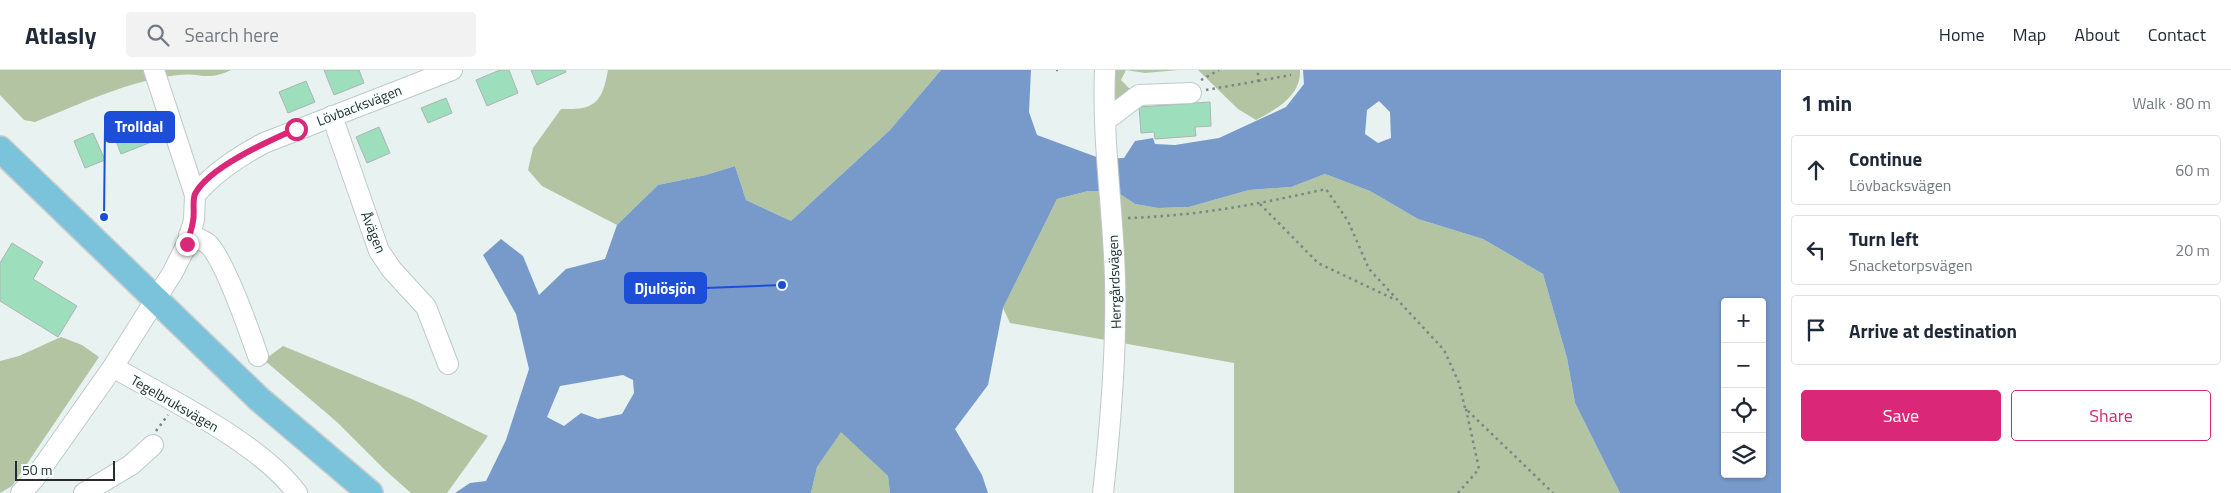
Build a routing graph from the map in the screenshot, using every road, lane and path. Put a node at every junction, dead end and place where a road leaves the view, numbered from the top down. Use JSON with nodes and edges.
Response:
{"nodes":[{"id":1,"x":154,"y":70,"type":"edge"},
{"id":2,"x":452,"y":70,"type":"edge"},
{"id":3,"x":1105,"y":70,"type":"edge"},
{"id":4,"x":1219,"y":70,"type":"edge"},
{"id":5,"x":1258,"y":70,"type":"edge"},
{"id":6,"x":1291,"y":75,"type":"dead end"},
{"id":7,"x":1258,"y":80,"type":"junction"},
{"id":8,"x":1195,"y":92,"type":"junction"},
{"id":9,"x":332,"y":116,"type":"junction"},
{"id":10,"x":1105,"y":121,"type":"junction"},
{"id":11,"x":0,"y":149,"type":"edge"},
{"id":12,"x":195,"y":195,"type":"junction"},
{"id":13,"x":1260,"y":204,"type":"junction"},
{"id":14,"x":1112,"y":218,"type":"junction"},
{"id":15,"x":189,"y":235,"type":"junction"},
{"id":16,"x":156,"y":299,"type":"junction"},
{"id":17,"x":1399,"y":301,"type":"junction"},
{"id":18,"x":258,"y":356,"type":"dead end"},
{"id":19,"x":448,"y":364,"type":"dead end"},
{"id":20,"x":113,"y":367,"type":"junction"},
{"id":21,"x":176,"y":403,"type":"junction"},
{"id":22,"x":1465,"y":408,"type":"junction"},
{"id":23,"x":153,"y":445,"type":"joint"},
{"id":24,"x":21,"y":493,"type":"edge"},
{"id":25,"x":84,"y":493,"type":"edge"},
{"id":26,"x":297,"y":493,"type":"edge"},
{"id":27,"x":370,"y":493,"type":"edge"},
{"id":28,"x":1103,"y":493,"type":"edge"},
{"id":29,"x":1458,"y":493,"type":"edge"},
{"id":30,"x":1553,"y":493,"type":"edge"}],
"edges":[{"from":1,"to":12,"type":"street"},
{"from":2,"to":9,"type":"street","name":"Lövbacksvägen"},
{"from":3,"to":10,"type":"street","name":"Herrgårdsvägen"},
{"from":4,"to":8,"type":"path"},
{"from":5,"to":7,"type":"path"},
{"from":6,"to":7,"type":"path"},
{"from":7,"to":8,"type":"path"},
{"from":8,"to":10,"type":"street"},
{"from":9,"to":12,"type":"street","name":"Lövbacksvägen"},
{"from":9,"to":19,"type":"street","name":"Åvägen"},
{"from":10,"to":14,"type":"street","name":"Herrgårdsvägen"},
{"from":11,"to":16,"type":"main road"},
{"from":12,"to":15,"type":"street"},
{"from":13,"to":14,"type":"path"},
{"from":13,"to":17,"type":"path"},
{"from":13,"to":17,"type":"path"},
{"from":14,"to":28,"type":"street","name":"Herrgårdsvägen"},
{"from":15,"to":16,"type":"street"},
{"from":15,"to":18,"type":"street"},
{"from":16,"to":20,"type":"street"},
{"from":16,"to":27,"type":"main road"},
{"from":17,"to":22,"type":"path"},
{"from":20,"to":21,"type":"street","name":"Tegelbruksvägen"},
{"from":20,"to":24,"type":"street"},
{"from":21,"to":23,"type":"path"},
{"from":21,"to":26,"type":"street","name":"Tegelbruksvägen"},
{"from":22,"to":29,"type":"path"},
{"from":22,"to":30,"type":"path"},
{"from":23,"to":25,"type":"street"}]}
